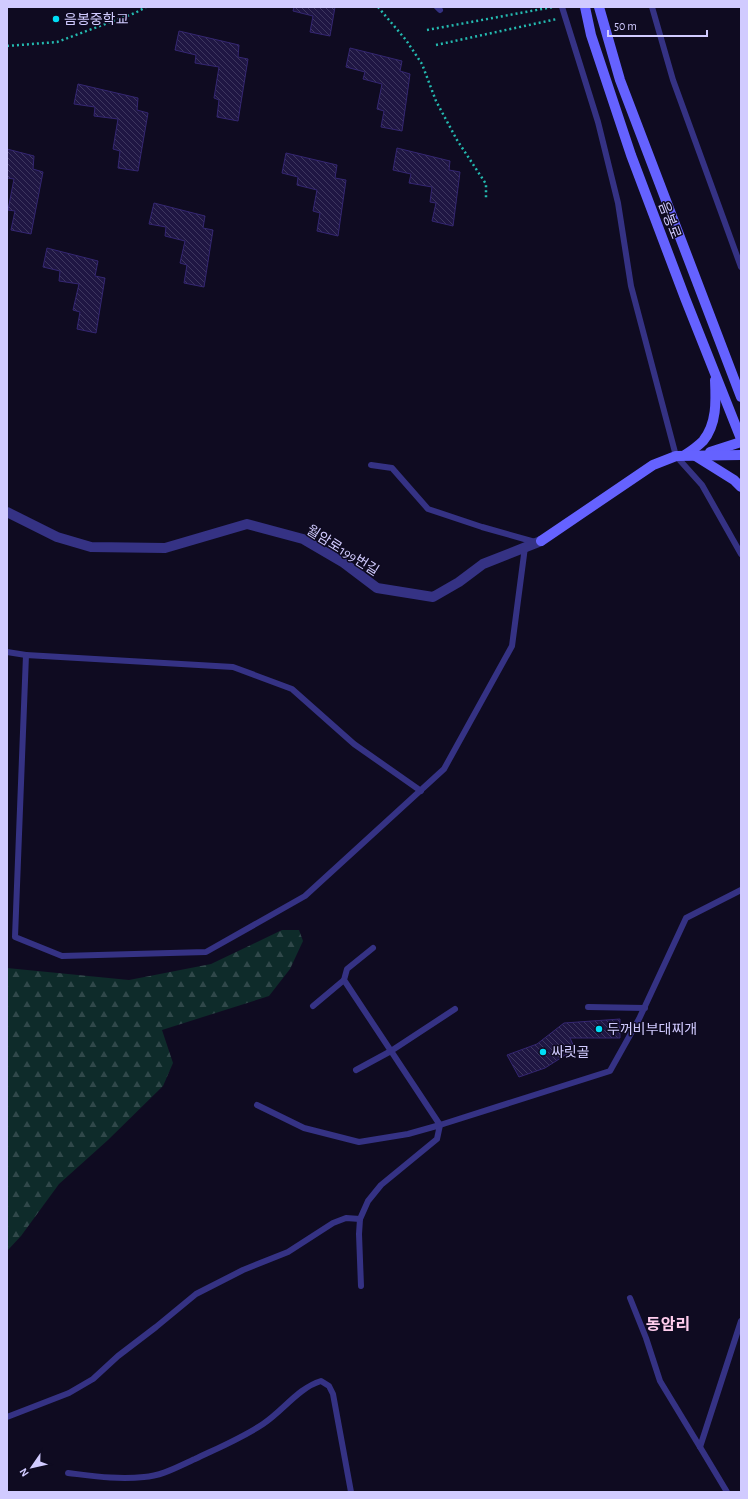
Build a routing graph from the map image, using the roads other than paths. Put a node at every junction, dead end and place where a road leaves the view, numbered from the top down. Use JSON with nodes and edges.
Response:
{"nodes":[{"id":1,"x":562,"y":7,"type":"edge"},
{"id":2,"x":585,"y":7,"type":"edge"},
{"id":3,"x":599,"y":7,"type":"edge"},
{"id":4,"x":652,"y":7,"type":"edge"},
{"id":5,"x":741,"y":267,"type":"edge"},
{"id":6,"x":727,"y":359,"type":"junction"},
{"id":7,"x":715,"y":374,"type":"junction"},
{"id":8,"x":741,"y":375,"type":"edge"},
{"id":9,"x":741,"y":397,"type":"edge"},
{"id":10,"x":741,"y":440,"type":"edge"},
{"id":11,"x":741,"y":454,"type":"edge"},
{"id":12,"x":689,"y":455,"type":"junction"},
{"id":13,"x":371,"y":465,"type":"dead end"},
{"id":14,"x":741,"y":488,"type":"edge"},
{"id":15,"x":7,"y":512,"type":"edge"},
{"id":16,"x":539,"y":542,"type":"junction"},
{"id":17,"x":525,"y":548,"type":"junction"},
{"id":18,"x":741,"y":554,"type":"edge"},
{"id":19,"x":7,"y":652,"type":"edge"},
{"id":20,"x":26,"y":655,"type":"junction"},
{"id":21,"x":421,"y":791,"type":"junction"},
{"id":22,"x":741,"y":890,"type":"edge"},
{"id":23,"x":373,"y":948,"type":"dead end"},
{"id":24,"x":344,"y":980,"type":"junction"},
{"id":25,"x":313,"y":1006,"type":"dead end"},
{"id":26,"x":588,"y":1008,"type":"dead end"},
{"id":27,"x":645,"y":1008,"type":"junction"},
{"id":28,"x":455,"y":1009,"type":"dead end"},
{"id":29,"x":391,"y":1050,"type":"junction"},
{"id":30,"x":356,"y":1070,"type":"dead end"},
{"id":31,"x":257,"y":1105,"type":"dead end"},
{"id":32,"x":440,"y":1125,"type":"junction"},
{"id":33,"x":360,"y":1219,"type":"junction"},
{"id":34,"x":361,"y":1286,"type":"dead end"},
{"id":35,"x":630,"y":1298,"type":"dead end"},
{"id":36,"x":741,"y":1321,"type":"edge"},
{"id":37,"x":7,"y":1417,"type":"edge"},
{"id":38,"x":700,"y":1447,"type":"junction"},
{"id":39,"x":68,"y":1473,"type":"dead end"},
{"id":40,"x":351,"y":1492,"type":"edge"},
{"id":41,"x":727,"y":1492,"type":"edge"}],
"edges":[{"from":1,"to":12,"type":"lane"},
{"from":2,"to":7,"type":"main road","name":"음봉로"},
{"from":3,"to":6,"type":"main road","name":"음봉로"},
{"from":4,"to":5,"type":"lane"},
{"from":6,"to":8,"type":"main road"},
{"from":6,"to":9,"type":"main road","name":"음봉로"},
{"from":7,"to":10,"type":"main road","name":"음봉로"},
{"from":7,"to":12,"type":"main road"},
{"from":10,"to":12,"type":"main road"},
{"from":11,"to":12,"type":"main road"},
{"from":12,"to":14,"type":"main road"},
{"from":12,"to":16,"type":"main road"},
{"from":12,"to":18,"type":"lane"},
{"from":13,"to":16,"type":"lane"},
{"from":15,"to":17,"type":"street","name":"월암로199번길"},
{"from":16,"to":17,"type":"street","name":"월암로199번길"},
{"from":17,"to":21,"type":"lane"},
{"from":19,"to":20,"type":"lane"},
{"from":20,"to":21,"type":"lane"},
{"from":20,"to":21,"type":"lane"},
{"from":22,"to":27,"type":"lane"},
{"from":23,"to":24,"type":"lane"},
{"from":24,"to":25,"type":"lane"},
{"from":24,"to":29,"type":"lane"},
{"from":26,"to":27,"type":"lane"},
{"from":27,"to":32,"type":"lane"},
{"from":28,"to":29,"type":"lane"},
{"from":29,"to":30,"type":"lane"},
{"from":29,"to":32,"type":"lane"},
{"from":31,"to":32,"type":"lane"},
{"from":32,"to":33,"type":"lane"},
{"from":33,"to":34,"type":"lane"},
{"from":33,"to":37,"type":"lane"},
{"from":35,"to":38,"type":"lane"},
{"from":36,"to":38,"type":"lane"},
{"from":38,"to":41,"type":"lane"},
{"from":39,"to":40,"type":"lane"}]}
